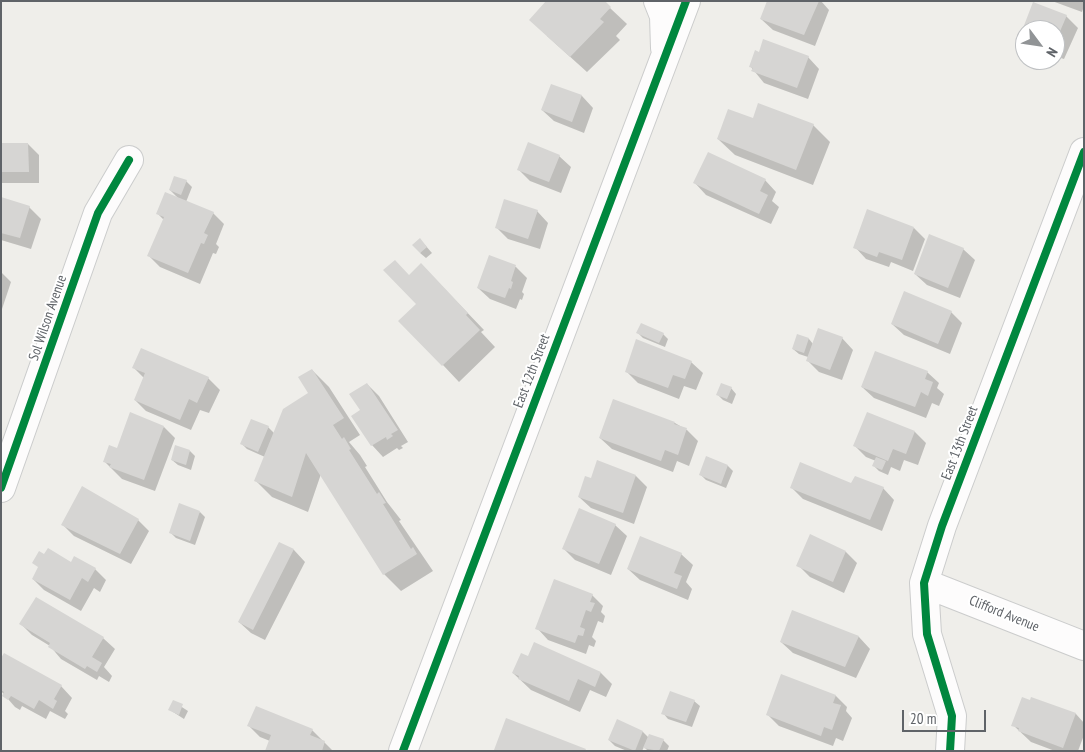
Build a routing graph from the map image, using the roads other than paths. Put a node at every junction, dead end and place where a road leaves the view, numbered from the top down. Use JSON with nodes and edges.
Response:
{"nodes":[{"id":1,"x":658,"y":1,"type":"edge"},
{"id":2,"x":686,"y":1,"type":"edge"},
{"id":3,"x":665,"y":54,"type":"junction"},
{"id":4,"x":1084,"y":152,"type":"edge"},
{"id":5,"x":129,"y":160,"type":"dead end"},
{"id":6,"x":4,"y":471,"type":"edge"},
{"id":7,"x":924,"y":583,"type":"junction"},
{"id":8,"x":1084,"y":646,"type":"edge"},
{"id":9,"x":403,"y":751,"type":"edge"},
{"id":10,"x":950,"y":751,"type":"edge"}],
"edges":[{"from":1,"to":3,"type":"street"},
{"from":2,"to":3,"type":"street","name":"East 12th Street"},
{"from":3,"to":9,"type":"street","name":"East 12th Street"},
{"from":4,"to":7,"type":"street","name":"East 13th Street"},
{"from":5,"to":6,"type":"street","name":"Sol Wilson Avenue"},
{"from":7,"to":8,"type":"street","name":"Clifford Avenue"},
{"from":7,"to":10,"type":"street","name":"East 13th Street"}]}
